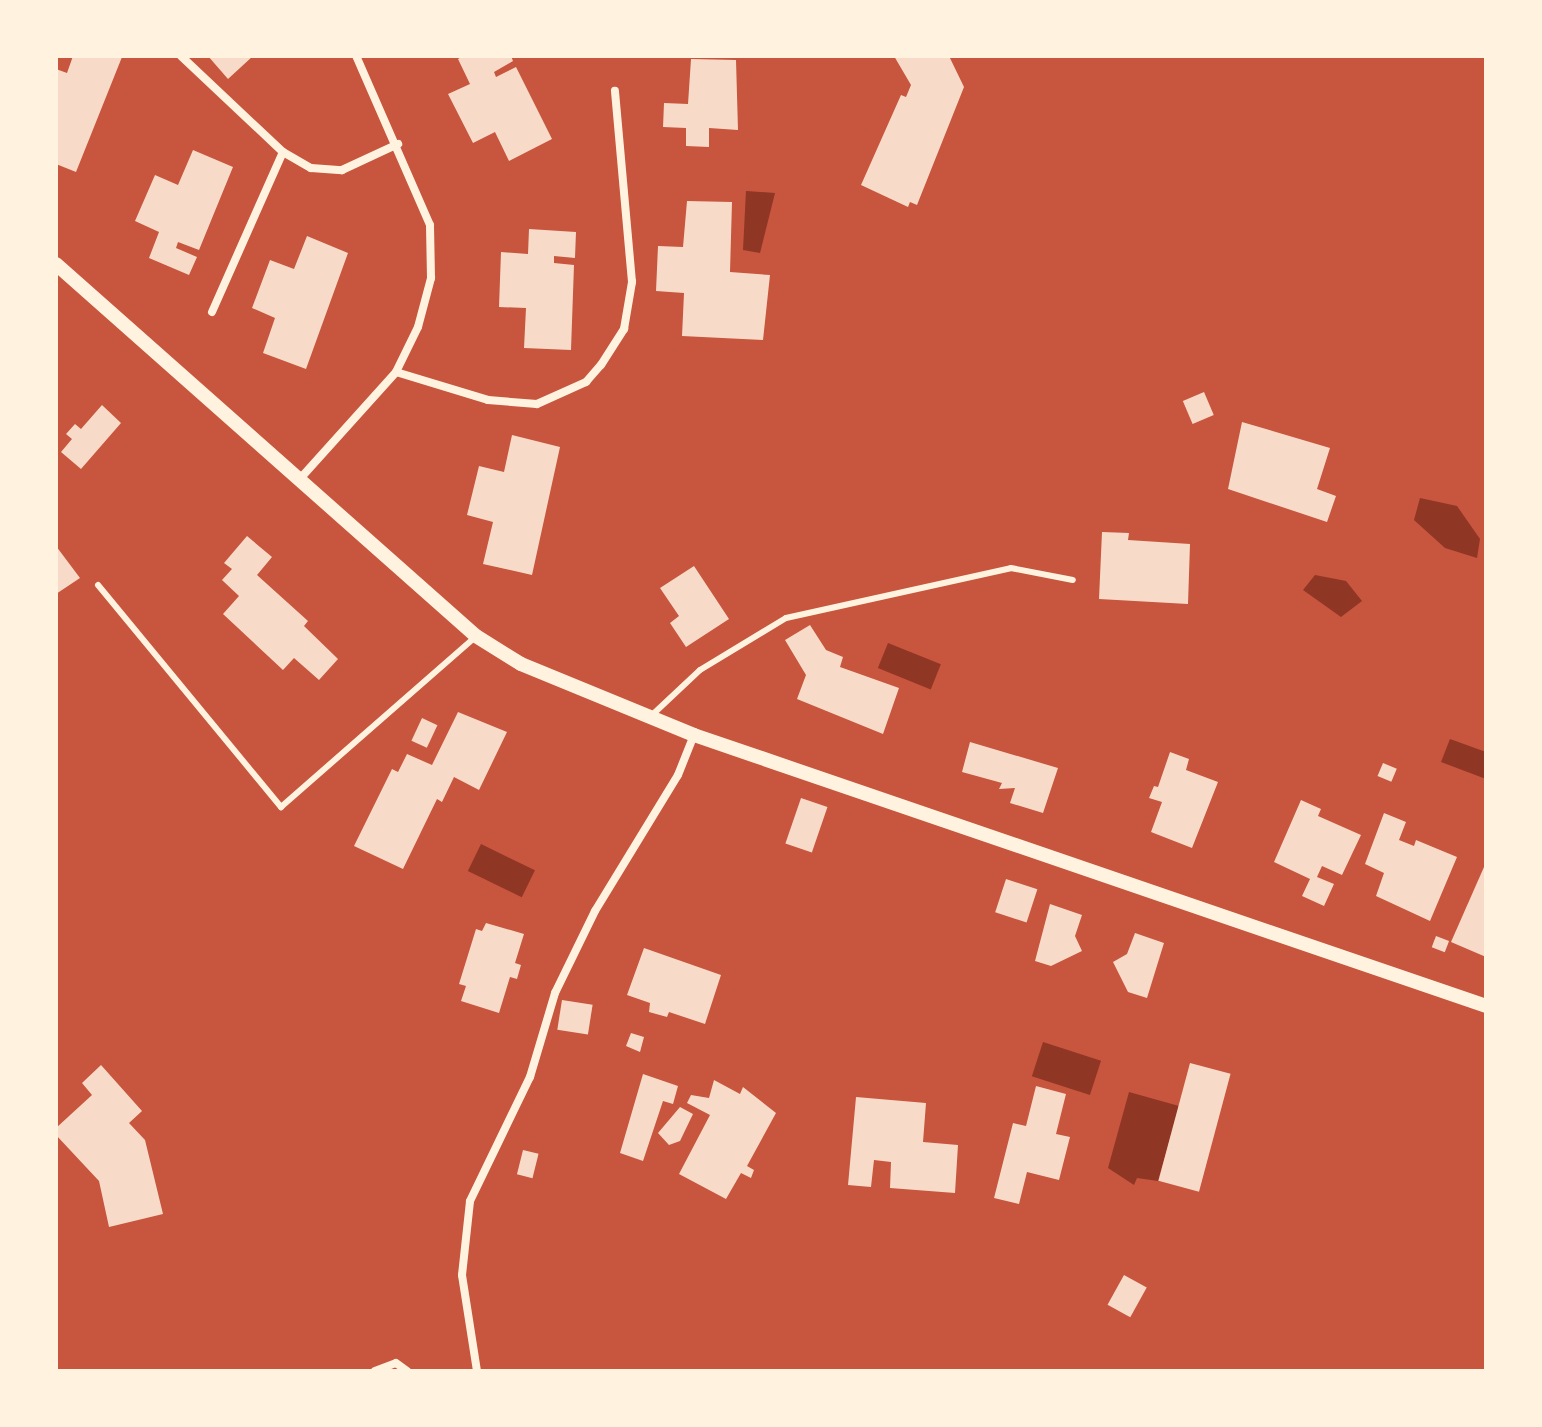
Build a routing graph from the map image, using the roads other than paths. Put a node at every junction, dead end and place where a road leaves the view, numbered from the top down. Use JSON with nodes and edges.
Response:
{"nodes":[{"id":1,"x":181,"y":56,"type":"edge"},
{"id":2,"x":356,"y":56,"type":"edge"},
{"id":3,"x":615,"y":91,"type":"dead end"},
{"id":4,"x":398,"y":144,"type":"junction"},
{"id":5,"x":283,"y":152,"type":"junction"},
{"id":6,"x":56,"y":264,"type":"edge"},
{"id":7,"x":212,"y":312,"type":"dead end"},
{"id":8,"x":396,"y":372,"type":"junction"},
{"id":9,"x":297,"y":482,"type":"junction"},
{"id":10,"x":1073,"y":580,"type":"dead end"},
{"id":11,"x":98,"y":585,"type":"dead end"},
{"id":12,"x":476,"y":636,"type":"junction"},
{"id":13,"x":649,"y":719,"type":"junction"},
{"id":14,"x":694,"y":735,"type":"junction"},
{"id":15,"x":1486,"y":1006,"type":"edge"},
{"id":16,"x":375,"y":1371,"type":"edge"},
{"id":17,"x":407,"y":1371,"type":"edge"},
{"id":18,"x":477,"y":1371,"type":"edge"}],
"edges":[{"from":1,"to":5,"type":"street"},
{"from":2,"to":4,"type":"street"},
{"from":3,"to":8,"type":"street"},
{"from":4,"to":5,"type":"street"},
{"from":4,"to":8,"type":"street"},
{"from":5,"to":7,"type":"street"},
{"from":6,"to":9,"type":"street"},
{"from":8,"to":9,"type":"street"},
{"from":9,"to":12,"type":"street"},
{"from":10,"to":13,"type":"lane"},
{"from":11,"to":12,"type":"lane"},
{"from":12,"to":13,"type":"street"},
{"from":13,"to":14,"type":"street"},
{"from":14,"to":15,"type":"street"},
{"from":14,"to":18,"type":"street"},
{"from":16,"to":17,"type":"street"}]}
